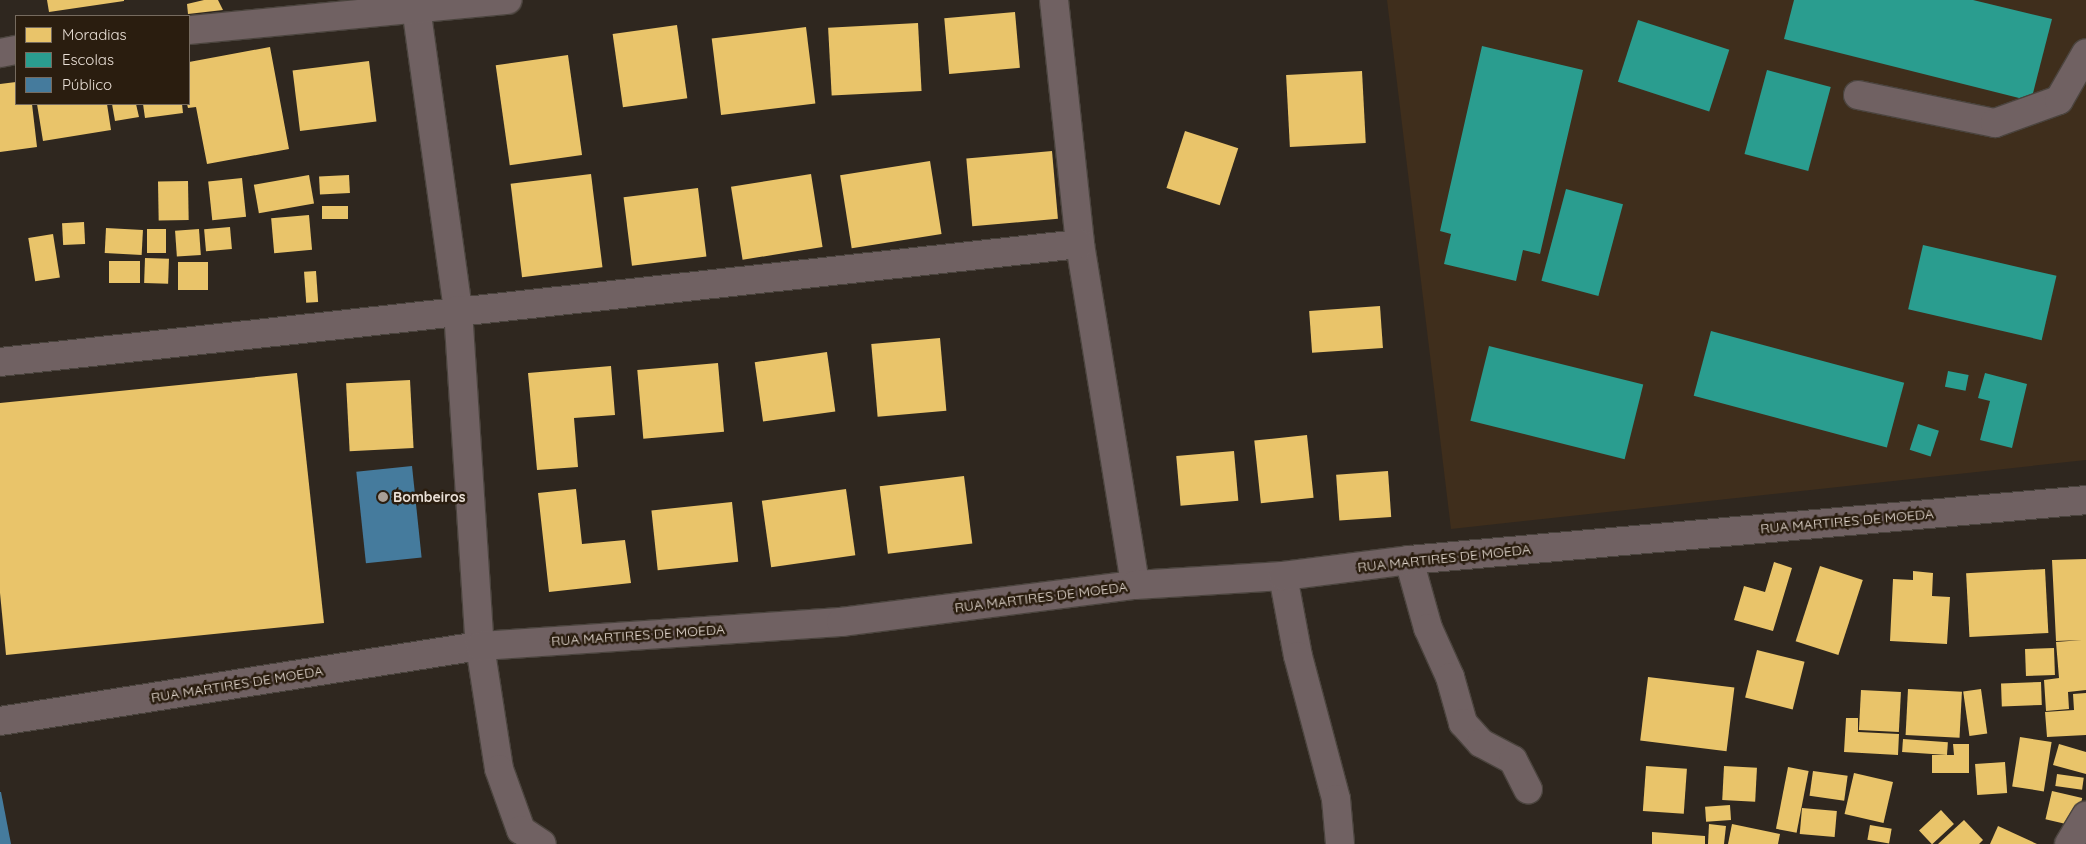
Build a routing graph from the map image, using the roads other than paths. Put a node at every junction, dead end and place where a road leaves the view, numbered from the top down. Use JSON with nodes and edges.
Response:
{"nodes":[{"id":1,"x":508,"y":0,"type":"edge"},
{"id":2,"x":1054,"y":0,"type":"edge"},
{"id":3,"x":416,"y":5,"type":"edge"},
{"id":4,"x":190,"y":30,"type":"edge"},
{"id":5,"x":15,"y":50,"type":"edge"},
{"id":6,"x":0,"y":53,"type":"edge"},
{"id":7,"x":2086,"y":53,"type":"edge"},
{"id":8,"x":1858,"y":94,"type":"dead end"},
{"id":9,"x":1080,"y":244,"type":"junction"},
{"id":10,"x":458,"y":310,"type":"junction"},
{"id":11,"x":0,"y":362,"type":"edge"},
{"id":12,"x":2086,"y":500,"type":"edge"},
{"id":13,"x":1409,"y":560,"type":"junction"},
{"id":14,"x":1283,"y":576,"type":"junction"},
{"id":15,"x":1135,"y":585,"type":"junction"},
{"id":16,"x":480,"y":646,"type":"junction"},
{"id":17,"x":0,"y":721,"type":"edge"},
{"id":18,"x":1528,"y":790,"type":"dead end"},
{"id":19,"x":2086,"y":816,"type":"edge"},
{"id":20,"x":537,"y":842,"type":"edge"},
{"id":21,"x":1340,"y":844,"type":"edge"},
{"id":22,"x":2069,"y":844,"type":"edge"}],
"edges":[{"from":1,"to":3,"type":"street"},
{"from":2,"to":9,"type":"street"},
{"from":3,"to":4,"type":"street"},
{"from":3,"to":10,"type":"street"},
{"from":5,"to":6,"type":"street"},
{"from":7,"to":8,"type":"street"},
{"from":9,"to":10,"type":"street"},
{"from":9,"to":15,"type":"street"},
{"from":10,"to":11,"type":"street"},
{"from":10,"to":16,"type":"street"},
{"from":12,"to":13,"type":"street","name":"RUA MARTIRES DE MOEDA"},
{"from":13,"to":14,"type":"street","name":"RUA MARTIRES DE MOEDA"},
{"from":13,"to":18,"type":"street"},
{"from":14,"to":15,"type":"street","name":"RUA MARTIRES DE MOEDA"},
{"from":14,"to":21,"type":"street"},
{"from":15,"to":16,"type":"street","name":"RUA MARTIRES DE MOEDA"},
{"from":16,"to":17,"type":"street","name":"RUA MARTIRES DE MOEDA"},
{"from":16,"to":20,"type":"street"},
{"from":19,"to":22,"type":"street"}]}
